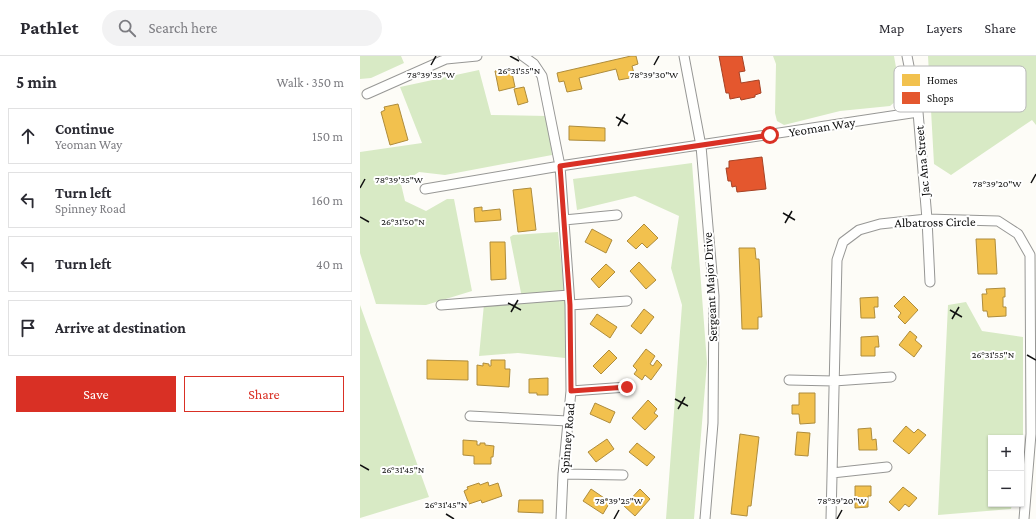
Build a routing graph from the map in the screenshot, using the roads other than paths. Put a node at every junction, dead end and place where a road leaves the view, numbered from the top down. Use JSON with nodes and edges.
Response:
{"nodes":[{"id":1,"x":477,"y":56,"type":"edge"},
{"id":2,"x":523,"y":56,"type":"edge"},
{"id":3,"x":684,"y":56,"type":"edge"},
{"id":4,"x":907,"y":56,"type":"edge"},
{"id":5,"x":446,"y":58,"type":"edge"},
{"id":6,"x":909,"y":66,"type":"edge"},
{"id":7,"x":367,"y":94,"type":"dead end"},
{"id":8,"x":918,"y":112,"type":"joint"},
{"id":9,"x":701,"y":146,"type":"junction"},
{"id":10,"x":560,"y":166,"type":"junction"},
{"id":11,"x":425,"y":189,"type":"dead end"},
{"id":12,"x":618,"y":215,"type":"dead end"},
{"id":13,"x":927,"y":219,"type":"junction"},
{"id":14,"x":564,"y":220,"type":"junction"},
{"id":15,"x":930,"y":282,"type":"dead end"},
{"id":16,"x":569,"y":295,"type":"junction"},
{"id":17,"x":627,"y":301,"type":"dead end"},
{"id":18,"x":441,"y":305,"type":"dead end"},
{"id":19,"x":570,"y":305,"type":"junction"},
{"id":20,"x":891,"y":377,"type":"dead end"},
{"id":21,"x":789,"y":380,"type":"dead end"},
{"id":22,"x":834,"y":381,"type":"junction"},
{"id":23,"x":627,"y":387,"type":"dead end"},
{"id":24,"x":571,"y":391,"type":"junction"},
{"id":25,"x":470,"y":416,"type":"dead end"},
{"id":26,"x":568,"y":421,"type":"junction"},
{"id":27,"x":887,"y":467,"type":"dead end"},
{"id":28,"x":832,"y":473,"type":"junction"},
{"id":29,"x":563,"y":474,"type":"junction"},
{"id":30,"x":623,"y":476,"type":"dead end"},
{"id":31,"x":561,"y":519,"type":"edge"},
{"id":32,"x":705,"y":519,"type":"edge"},
{"id":33,"x":831,"y":519,"type":"edge"},
{"id":34,"x":1024,"y":519,"type":"edge"}],
"edges":[{"from":1,"to":5,"type":"street"},
{"from":2,"to":10,"type":"street","name":"Spinney Road"},
{"from":3,"to":9,"type":"street","name":"Sergeant Major Drive"},
{"from":4,"to":6,"type":"street","name":"Jac Ana Street"},
{"from":5,"to":7,"type":"street"},
{"from":8,"to":9,"type":"street","name":"Yeoman Way"},
{"from":8,"to":13,"type":"street","name":"Jac Ana Street"},
{"from":9,"to":10,"type":"street","name":"Yeoman Way"},
{"from":9,"to":32,"type":"street","name":"Sergeant Major Drive"},
{"from":10,"to":11,"type":"street","name":"Yeoman Way"},
{"from":10,"to":14,"type":"street","name":"Spinney Road"},
{"from":12,"to":14,"type":"street"},
{"from":13,"to":15,"type":"street","name":"Jac Ana Street"},
{"from":13,"to":22,"type":"street","name":"Albatross Circle"},
{"from":13,"to":34,"type":"street","name":"Albatross Circle"},
{"from":14,"to":16,"type":"street","name":"Spinney Road"},
{"from":16,"to":18,"type":"street"},
{"from":16,"to":19,"type":"street","name":"Spinney Road"},
{"from":17,"to":19,"type":"street"},
{"from":19,"to":24,"type":"street","name":"Spinney Road"},
{"from":20,"to":22,"type":"street"},
{"from":21,"to":22,"type":"street"},
{"from":22,"to":28,"type":"street","name":"Albatross Circle"},
{"from":23,"to":24,"type":"street"},
{"from":24,"to":26,"type":"street","name":"Spinney Road"},
{"from":25,"to":26,"type":"street"},
{"from":26,"to":29,"type":"street","name":"Spinney Road"},
{"from":27,"to":28,"type":"street"},
{"from":28,"to":33,"type":"street","name":"Albatross Circle"},
{"from":29,"to":30,"type":"street"},
{"from":29,"to":31,"type":"street","name":"Spinney Road"}]}
